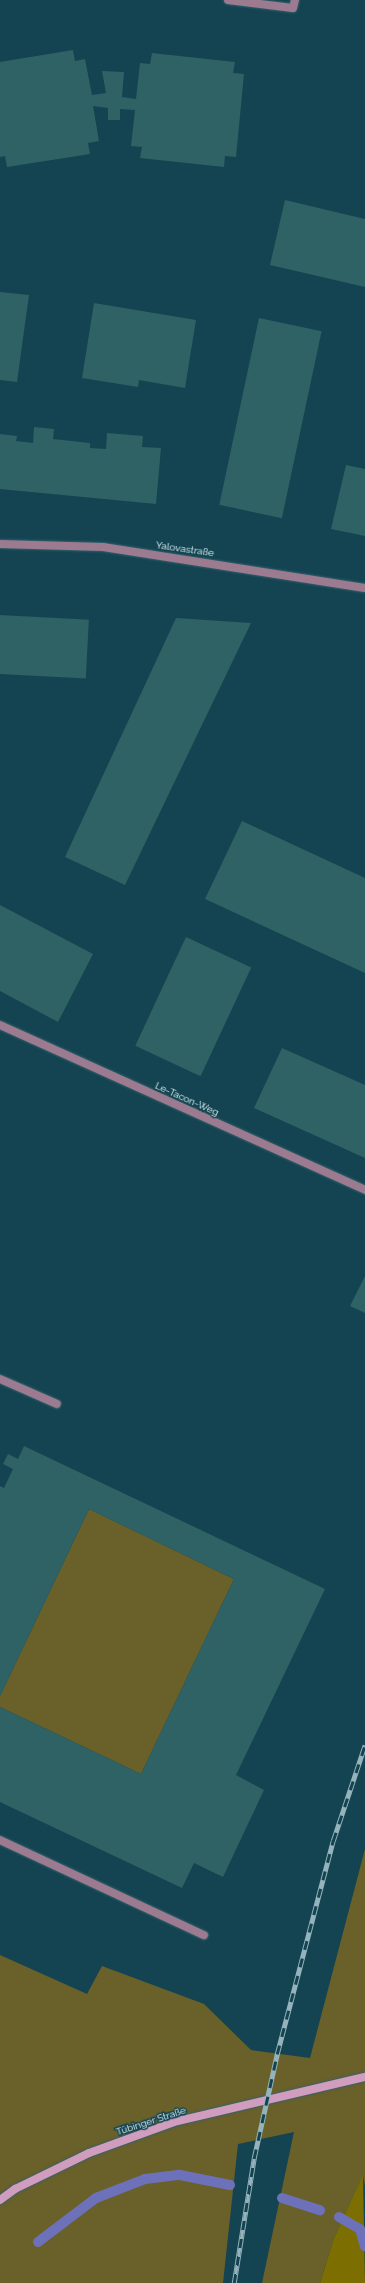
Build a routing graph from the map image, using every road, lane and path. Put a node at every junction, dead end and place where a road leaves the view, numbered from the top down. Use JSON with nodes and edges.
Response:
{"nodes":[{"id":1,"x":228,"y":0,"type":"edge"},
{"id":2,"x":294,"y":4,"type":"edge"},
{"id":3,"x":0,"y":544,"type":"edge"},
{"id":4,"x":365,"y":588,"type":"edge"},
{"id":5,"x":0,"y":1025,"type":"edge"},
{"id":6,"x":365,"y":1190,"type":"edge"},
{"id":7,"x":0,"y":1379,"type":"edge"},
{"id":8,"x":57,"y":1404,"type":"dead end"},
{"id":9,"x":0,"y":1840,"type":"edge"},
{"id":10,"x":204,"y":1935,"type":"dead end"},
{"id":11,"x":365,"y":2077,"type":"edge"},
{"id":12,"x":0,"y":2200,"type":"edge"}],
"edges":[{"from":1,"to":2,"type":"street"},
{"from":3,"to":4,"type":"street","name":"Yalovastraße"},
{"from":5,"to":6,"type":"street","name":"Le-Tacon-Weg"},
{"from":7,"to":8,"type":"street"},
{"from":9,"to":10,"type":"street"},
{"from":11,"to":12,"type":"main road","name":"Tübinger Straße"}]}
